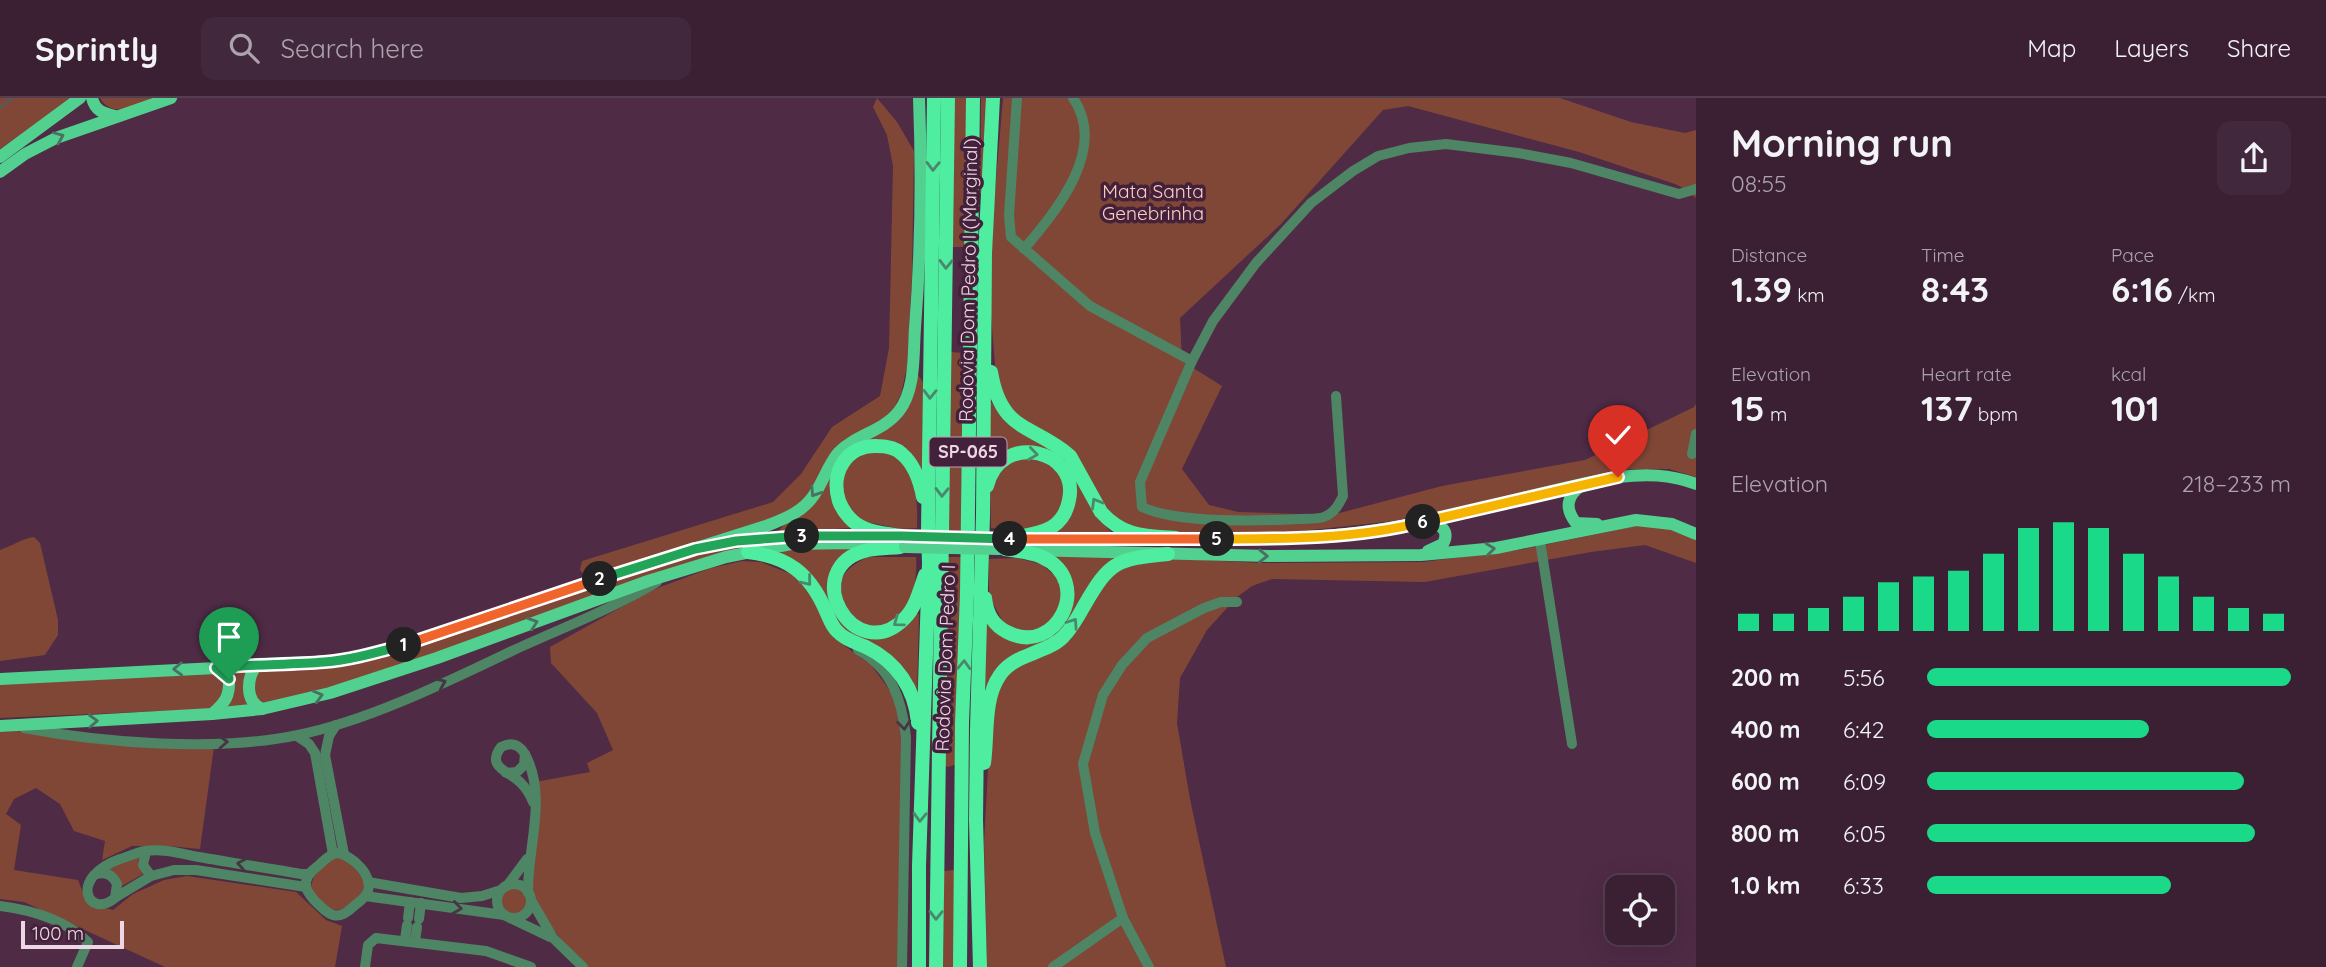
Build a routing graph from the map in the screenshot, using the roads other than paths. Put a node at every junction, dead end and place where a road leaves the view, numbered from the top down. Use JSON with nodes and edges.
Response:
{"nodes":[{"id":1,"x":80,"y":98,"type":"edge"},
{"id":2,"x":92,"y":98,"type":"edge"},
{"id":3,"x":171,"y":98,"type":"edge"},
{"id":4,"x":919,"y":98,"type":"edge"},
{"id":5,"x":934,"y":98,"type":"edge"},
{"id":6,"x":948,"y":98,"type":"edge"},
{"id":7,"x":973,"y":98,"type":"edge"},
{"id":8,"x":978,"y":98,"type":"edge"},
{"id":9,"x":993,"y":98,"type":"edge"},
{"id":10,"x":1017,"y":98,"type":"edge"},
{"id":11,"x":1073,"y":98,"type":"edge"},
{"id":12,"x":115,"y":116,"type":"junction"},
{"id":13,"x":972,"y":155,"type":"junction"},
{"id":14,"x":0,"y":157,"type":"edge"},
{"id":15,"x":0,"y":172,"type":"edge"},
{"id":16,"x":1696,"y":189,"type":"edge"},
{"id":17,"x":1024,"y":249,"type":"junction"},
{"id":18,"x":985,"y":253,"type":"junction"},
{"id":19,"x":1192,"y":361,"type":"junction"},
{"id":20,"x":1336,"y":396,"type":"dead end"},
{"id":21,"x":1696,"y":434,"type":"edge"},
{"id":22,"x":1692,"y":454,"type":"dead end"},
{"id":23,"x":1591,"y":482,"type":"junction"},
{"id":24,"x":1696,"y":484,"type":"edge"},
{"id":25,"x":983,"y":515,"type":"junction"},
{"id":26,"x":1414,"y":524,"type":"junction"},
{"id":27,"x":1613,"y":524,"type":"junction"},
{"id":28,"x":928,"y":530,"type":"junction"},
{"id":29,"x":1696,"y":534,"type":"edge"},
{"id":30,"x":1176,"y":538,"type":"junction"},
{"id":31,"x":1541,"y":541,"type":"junction"},
{"id":32,"x":903,"y":542,"type":"junction"},
{"id":33,"x":1002,"y":544,"type":"junction"},
{"id":34,"x":695,"y":549,"type":"junction"},
{"id":35,"x":748,"y":552,"type":"junction"},
{"id":36,"x":1167,"y":554,"type":"junction"},
{"id":37,"x":1407,"y":555,"type":"junction"},
{"id":38,"x":929,"y":563,"type":"junction"},
{"id":39,"x":982,"y":568,"type":"junction"},
{"id":40,"x":671,"y":574,"type":"junction"},
{"id":41,"x":1237,"y":602,"type":"dead end"},
{"id":42,"x":839,"y":634,"type":"junction"},
{"id":43,"x":257,"y":664,"type":"junction"},
{"id":44,"x":216,"y":668,"type":"junction"},
{"id":45,"x":0,"y":679,"type":"edge"},
{"id":46,"x":262,"y":709,"type":"junction"},
{"id":47,"x":212,"y":714,"type":"junction"},
{"id":48,"x":5,"y":725,"type":"edge"},
{"id":49,"x":336,"y":725,"type":"junction"},
{"id":50,"x":297,"y":736,"type":"junction"},
{"id":51,"x":1573,"y":744,"type":"dead end"},
{"id":52,"x":525,"y":754,"type":"junction"},
{"id":53,"x":922,"y":770,"type":"junction"},
{"id":54,"x":506,"y":773,"type":"junction"},
{"id":55,"x":534,"y":807,"type":"junction"},
{"id":56,"x":976,"y":820,"type":"junction"},
{"id":57,"x":146,"y":850,"type":"junction"},
{"id":58,"x":339,"y":854,"type":"junction"},
{"id":59,"x":529,"y":855,"type":"junction"},
{"id":60,"x":310,"y":874,"type":"junction"},
{"id":61,"x":94,"y":875,"type":"junction"},
{"id":62,"x":150,"y":876,"type":"junction"},
{"id":63,"x":368,"y":882,"type":"junction"},
{"id":64,"x":306,"y":887,"type":"junction"},
{"id":65,"x":504,"y":888,"type":"junction"},
{"id":66,"x":365,"y":896,"type":"junction"},
{"id":67,"x":529,"y":897,"type":"junction"},
{"id":68,"x":115,"y":898,"type":"junction"},
{"id":69,"x":410,"y":902,"type":"junction"},
{"id":70,"x":421,"y":903,"type":"junction"},
{"id":71,"x":0,"y":906,"type":"edge"},
{"id":72,"x":961,"y":912,"type":"junction"},
{"id":73,"x":507,"y":916,"type":"junction"},
{"id":74,"x":1123,"y":918,"type":"junction"},
{"id":75,"x":413,"y":922,"type":"junction"},
{"id":76,"x":553,"y":938,"type":"junction"},
{"id":77,"x":410,"y":941,"type":"junction"},
{"id":78,"x":77,"y":967,"type":"edge"},
{"id":79,"x":365,"y":967,"type":"edge"},
{"id":80,"x":531,"y":967,"type":"edge"},
{"id":81,"x":583,"y":967,"type":"edge"},
{"id":82,"x":902,"y":967,"type":"edge"},
{"id":83,"x":919,"y":967,"type":"edge"},
{"id":84,"x":936,"y":967,"type":"edge"},
{"id":85,"x":960,"y":967,"type":"edge"},
{"id":86,"x":968,"y":967,"type":"edge"},
{"id":87,"x":980,"y":967,"type":"edge"},
{"id":88,"x":1053,"y":967,"type":"edge"},
{"id":89,"x":1149,"y":967,"type":"edge"}],
"edges":[{"from":1,"to":14,"type":"main road"},
{"from":2,"to":12,"type":"main road"},
{"from":3,"to":12,"type":"main road"},
{"from":4,"to":34,"type":"main road","one_way":true},
{"from":5,"to":28,"type":"highway","name":"Rodovia Dom Pedro I (Marginal)","number":"SP-065","one_way":true},
{"from":6,"to":84,"type":"highway","name":"Rodovia Dom Pedro I","number":"SP-065","one_way":true},
{"from":7,"to":13,"type":"highway","name":"Rodovia Dom Pedro I","number":"SP-065"},
{"from":8,"to":13,"type":"highway"},
{"from":9,"to":18,"type":"highway","name":"Rodovia Dom Pedro I (Marginal)","number":"SP-065"},
{"from":10,"to":17,"type":"street"},
{"from":11,"to":17,"type":"street"},
{"from":15,"to":12,"type":"main road","one_way":true},
{"from":72,"to":13,"type":"highway","name":"Rodovia Dom Pedro I","number":"SP-065","one_way":true},
{"from":16,"to":19,"type":"street"},
{"from":17,"to":19,"type":"street"},
{"from":18,"to":25,"type":"highway","name":"Rodovia Dom Pedro I (Marginal)","number":"SP-065"},
{"from":30,"to":18,"type":"highway","one_way":true},
{"from":19,"to":20,"type":"street"},
{"from":21,"to":22,"type":"street"},
{"from":23,"to":24,"type":"main road"},
{"from":23,"to":26,"type":"main road"},
{"from":23,"to":27,"type":"main road"},
{"from":25,"to":33,"type":"highway","one_way":true},
{"from":25,"to":39,"type":"highway","name":"Rodovia Dom Pedro I (Marginal)","number":"SP-065"},
{"from":26,"to":30,"type":"main road"},
{"from":26,"to":37,"type":"main road"},
{"from":27,"to":29,"type":"main road"},
{"from":27,"to":31,"type":"main road"},
{"from":28,"to":32,"type":"highway"},
{"from":28,"to":38,"type":"highway","name":"Rodovia Dom Pedro I (Marginal)","number":"SP-065"},
{"from":30,"to":33,"type":"main road"},
{"from":37,"to":31,"type":"main road","one_way":true},
{"from":31,"to":51,"type":"street"},
{"from":32,"to":33,"type":"main road","bridge":true},
{"from":32,"to":34,"type":"main road"},
{"from":32,"to":35,"type":"main road"},
{"from":38,"to":32,"type":"highway","one_way":true},
{"from":33,"to":36,"type":"main road"},
{"from":33,"to":39,"type":"highway"},
{"from":34,"to":43,"type":"main road"},
{"from":35,"to":40,"type":"main road"},
{"from":35,"to":42,"type":"highway","one_way":true},
{"from":36,"to":37,"type":"main road","one_way":true},
{"from":56,"to":36,"type":"highway","one_way":true},
{"from":38,"to":53,"type":"highway","name":"Rodovia Dom Pedro I (Marginal)","number":"SP-065"},
{"from":39,"to":56,"type":"highway","name":"Rodovia Dom Pedro I (Marginal)","number":"SP-065"},
{"from":46,"to":40,"type":"main road","one_way":true},
{"from":49,"to":40,"type":"street","one_way":true},
{"from":41,"to":74,"type":"street"},
{"from":42,"to":53,"type":"highway"},
{"from":42,"to":82,"type":"street","one_way":true},
{"from":43,"to":44,"type":"main road"},
{"from":43,"to":46,"type":"main road"},
{"from":44,"to":45,"type":"main road","one_way":true},
{"from":44,"to":47,"type":"main road"},
{"from":46,"to":47,"type":"main road"},
{"from":48,"to":47,"type":"main road","one_way":true},
{"from":48,"to":50,"type":"street","one_way":true},
{"from":49,"to":50,"type":"street"},
{"from":49,"to":58,"type":"street"},
{"from":50,"to":58,"type":"street"},
{"from":52,"to":54,"type":"street"},
{"from":52,"to":54,"type":"street"},
{"from":52,"to":55,"type":"street"},
{"from":53,"to":83,"type":"highway","name":"Rodovia Dom Pedro I (Marginal)","number":"SP-065","one_way":true},
{"from":54,"to":55,"type":"street"},
{"from":55,"to":59,"type":"street"},
{"from":56,"to":87,"type":"highway","name":"Rodovia Dom Pedro I (Marginal)","number":"SP-065"},
{"from":60,"to":57,"type":"street","one_way":true},
{"from":57,"to":61,"type":"street"},
{"from":57,"to":62,"type":"street"},
{"from":58,"to":60,"type":"street"},
{"from":58,"to":63,"type":"street"},
{"from":59,"to":65,"type":"street"},
{"from":59,"to":67,"type":"street"},
{"from":60,"to":64,"type":"street"},
{"from":61,"to":68,"type":"street"},
{"from":61,"to":68,"type":"street"},
{"from":62,"to":64,"type":"street"},
{"from":62,"to":68,"type":"street"},
{"from":63,"to":65,"type":"street"},
{"from":63,"to":66,"type":"street"},
{"from":64,"to":66,"type":"street"},
{"from":65,"to":67,"type":"street"},
{"from":65,"to":73,"type":"street"},
{"from":66,"to":69,"type":"street"},
{"from":67,"to":73,"type":"street"},
{"from":67,"to":76,"type":"street"},
{"from":69,"to":70,"type":"street"},
{"from":69,"to":75,"type":"street"},
{"from":70,"to":73,"type":"street","one_way":true},
{"from":70,"to":75,"type":"street"},
{"from":71,"to":78,"type":"street"},
{"from":72,"to":85,"type":"highway","name":"Rodovia Dom Pedro I","number":"SP-065"},
{"from":72,"to":86,"type":"highway"},
{"from":73,"to":76,"type":"street"},
{"from":74,"to":88,"type":"street"},
{"from":74,"to":89,"type":"street"},
{"from":75,"to":77,"type":"street"},
{"from":76,"to":81,"type":"street"},
{"from":77,"to":79,"type":"street"},
{"from":77,"to":80,"type":"street"}]}
